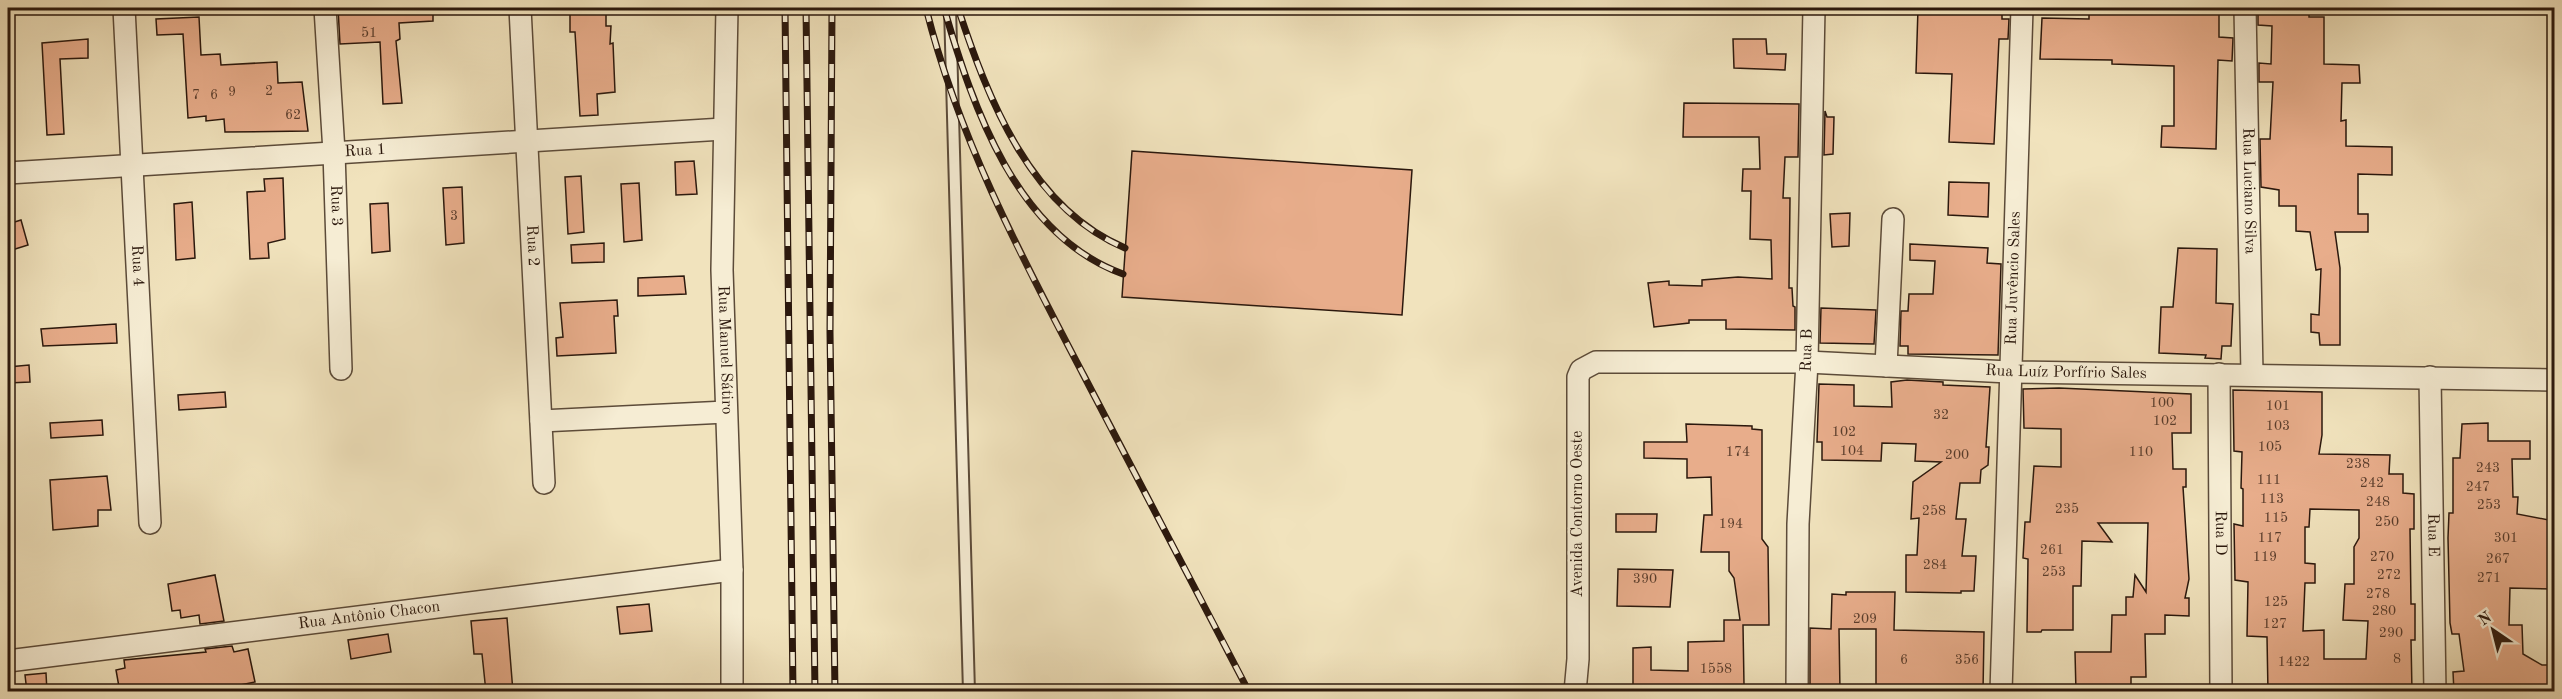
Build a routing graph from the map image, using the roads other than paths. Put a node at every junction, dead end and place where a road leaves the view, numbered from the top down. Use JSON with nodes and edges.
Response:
{"nodes":[{"id":1,"x":124,"y":8,"type":"edge"},
{"id":2,"x":325,"y":8,"type":"edge"},
{"id":3,"x":520,"y":8,"type":"edge"},
{"id":4,"x":727,"y":8,"type":"edge"},
{"id":5,"x":950,"y":8,"type":"edge"},
{"id":6,"x":1814,"y":8,"type":"edge"},
{"id":7,"x":2022,"y":8,"type":"edge"},
{"id":8,"x":2245,"y":8,"type":"edge"},
{"id":9,"x":723,"y":129,"type":"junction"},
{"id":10,"x":527,"y":140,"type":"junction"},
{"id":11,"x":334,"y":152,"type":"junction"},
{"id":12,"x":133,"y":166,"type":"junction"},
{"id":13,"x":8,"y":173,"type":"edge"},
{"id":14,"x":1893,"y":219,"type":"dead end"},
{"id":15,"x":1807,"y":362,"type":"junction"},
{"id":16,"x":1886,"y":366,"type":"junction"},
{"id":17,"x":341,"y":369,"type":"dead end"},
{"id":18,"x":1581,"y":370,"type":"joint"},
{"id":19,"x":2009,"y":372,"type":"junction"},
{"id":20,"x":2219,"y":374,"type":"junction"},
{"id":21,"x":2252,"y":374,"type":"junction"},
{"id":22,"x":2430,"y":377,"type":"junction"},
{"id":23,"x":2554,"y":380,"type":"edge"},
{"id":24,"x":726,"y":412,"type":"junction"},
{"id":25,"x":541,"y":421,"type":"junction"},
{"id":26,"x":544,"y":483,"type":"dead end"},
{"id":27,"x":150,"y":523,"type":"dead end"},
{"id":28,"x":732,"y":570,"type":"junction"},
{"id":29,"x":1578,"y":659,"type":"junction"},
{"id":30,"x":8,"y":661,"type":"edge"},
{"id":31,"x":732,"y":692,"type":"edge"},
{"id":32,"x":969,"y":692,"type":"edge"},
{"id":33,"x":1575,"y":692,"type":"edge"},
{"id":34,"x":1587,"y":692,"type":"edge"},
{"id":35,"x":1797,"y":692,"type":"edge"},
{"id":36,"x":2001,"y":692,"type":"edge"},
{"id":37,"x":2222,"y":692,"type":"edge"},
{"id":38,"x":2435,"y":692,"type":"edge"}],
"edges":[{"from":1,"to":12,"type":"street","name":"Rua 4"},
{"from":2,"to":11,"type":"street","name":"Rua 3"},
{"from":3,"to":10,"type":"street","name":"Rua 2"},
{"from":4,"to":9,"type":"street","name":"Rua Manuel Sátiro"},
{"from":5,"to":32,"type":"lane"},
{"from":6,"to":15,"type":"street","name":"Rua B"},
{"from":7,"to":19,"type":"street","name":"Rua Juvêncio Sales"},
{"from":8,"to":21,"type":"street","name":"Rua Luciano Silva"},
{"from":9,"to":10,"type":"street","name":"Rua 1"},
{"from":9,"to":24,"type":"street","name":"Rua Manuel Sátiro"},
{"from":10,"to":11,"type":"street","name":"Rua 1"},
{"from":10,"to":25,"type":"street","name":"Rua 2"},
{"from":11,"to":12,"type":"street","name":"Rua 1"},
{"from":11,"to":17,"type":"street","name":"Rua 3"},
{"from":12,"to":13,"type":"street","name":"Rua 1"},
{"from":12,"to":27,"type":"street","name":"Rua 4"},
{"from":14,"to":16,"type":"street"},
{"from":15,"to":16,"type":"street","name":"Rua Luíz Porfírio Sales"},
{"from":15,"to":18,"type":"street","name":"Rua Luíz Porfírio Sales"},
{"from":15,"to":35,"type":"street","name":"Rua B"},
{"from":16,"to":19,"type":"street","name":"Rua Luíz Porfírio Sales"},
{"from":18,"to":29,"type":"street","name":"Avenida Contorno Oeste"},
{"from":19,"to":20,"type":"street","name":"Rua Luíz Porfírio Sales"},
{"from":19,"to":36,"type":"street","name":"Rua Juvêncio Sales"},
{"from":20,"to":21,"type":"street","name":"Rua Luíz Porfírio Sales"},
{"from":20,"to":37,"type":"street","name":"Rua D"},
{"from":21,"to":22,"type":"street","name":"Rua Luíz Porfírio Sales"},
{"from":22,"to":23,"type":"street","name":"Rua Luíz Porfírio Sales"},
{"from":22,"to":38,"type":"street","name":"Rua E"},
{"from":24,"to":25,"type":"street"},
{"from":24,"to":28,"type":"street","name":"Rua Manuel Sátiro"},
{"from":25,"to":26,"type":"street","name":"Rua 2"},
{"from":28,"to":30,"type":"street","name":"Rua Antônio Chacon"},
{"from":28,"to":31,"type":"street","name":"Rua Manuel Sátiro"},
{"from":29,"to":33,"type":"street","name":"Avenida Contorno Oeste"},
{"from":29,"to":34,"type":"street","name":"Avenida Contorno Oeste"}]}
